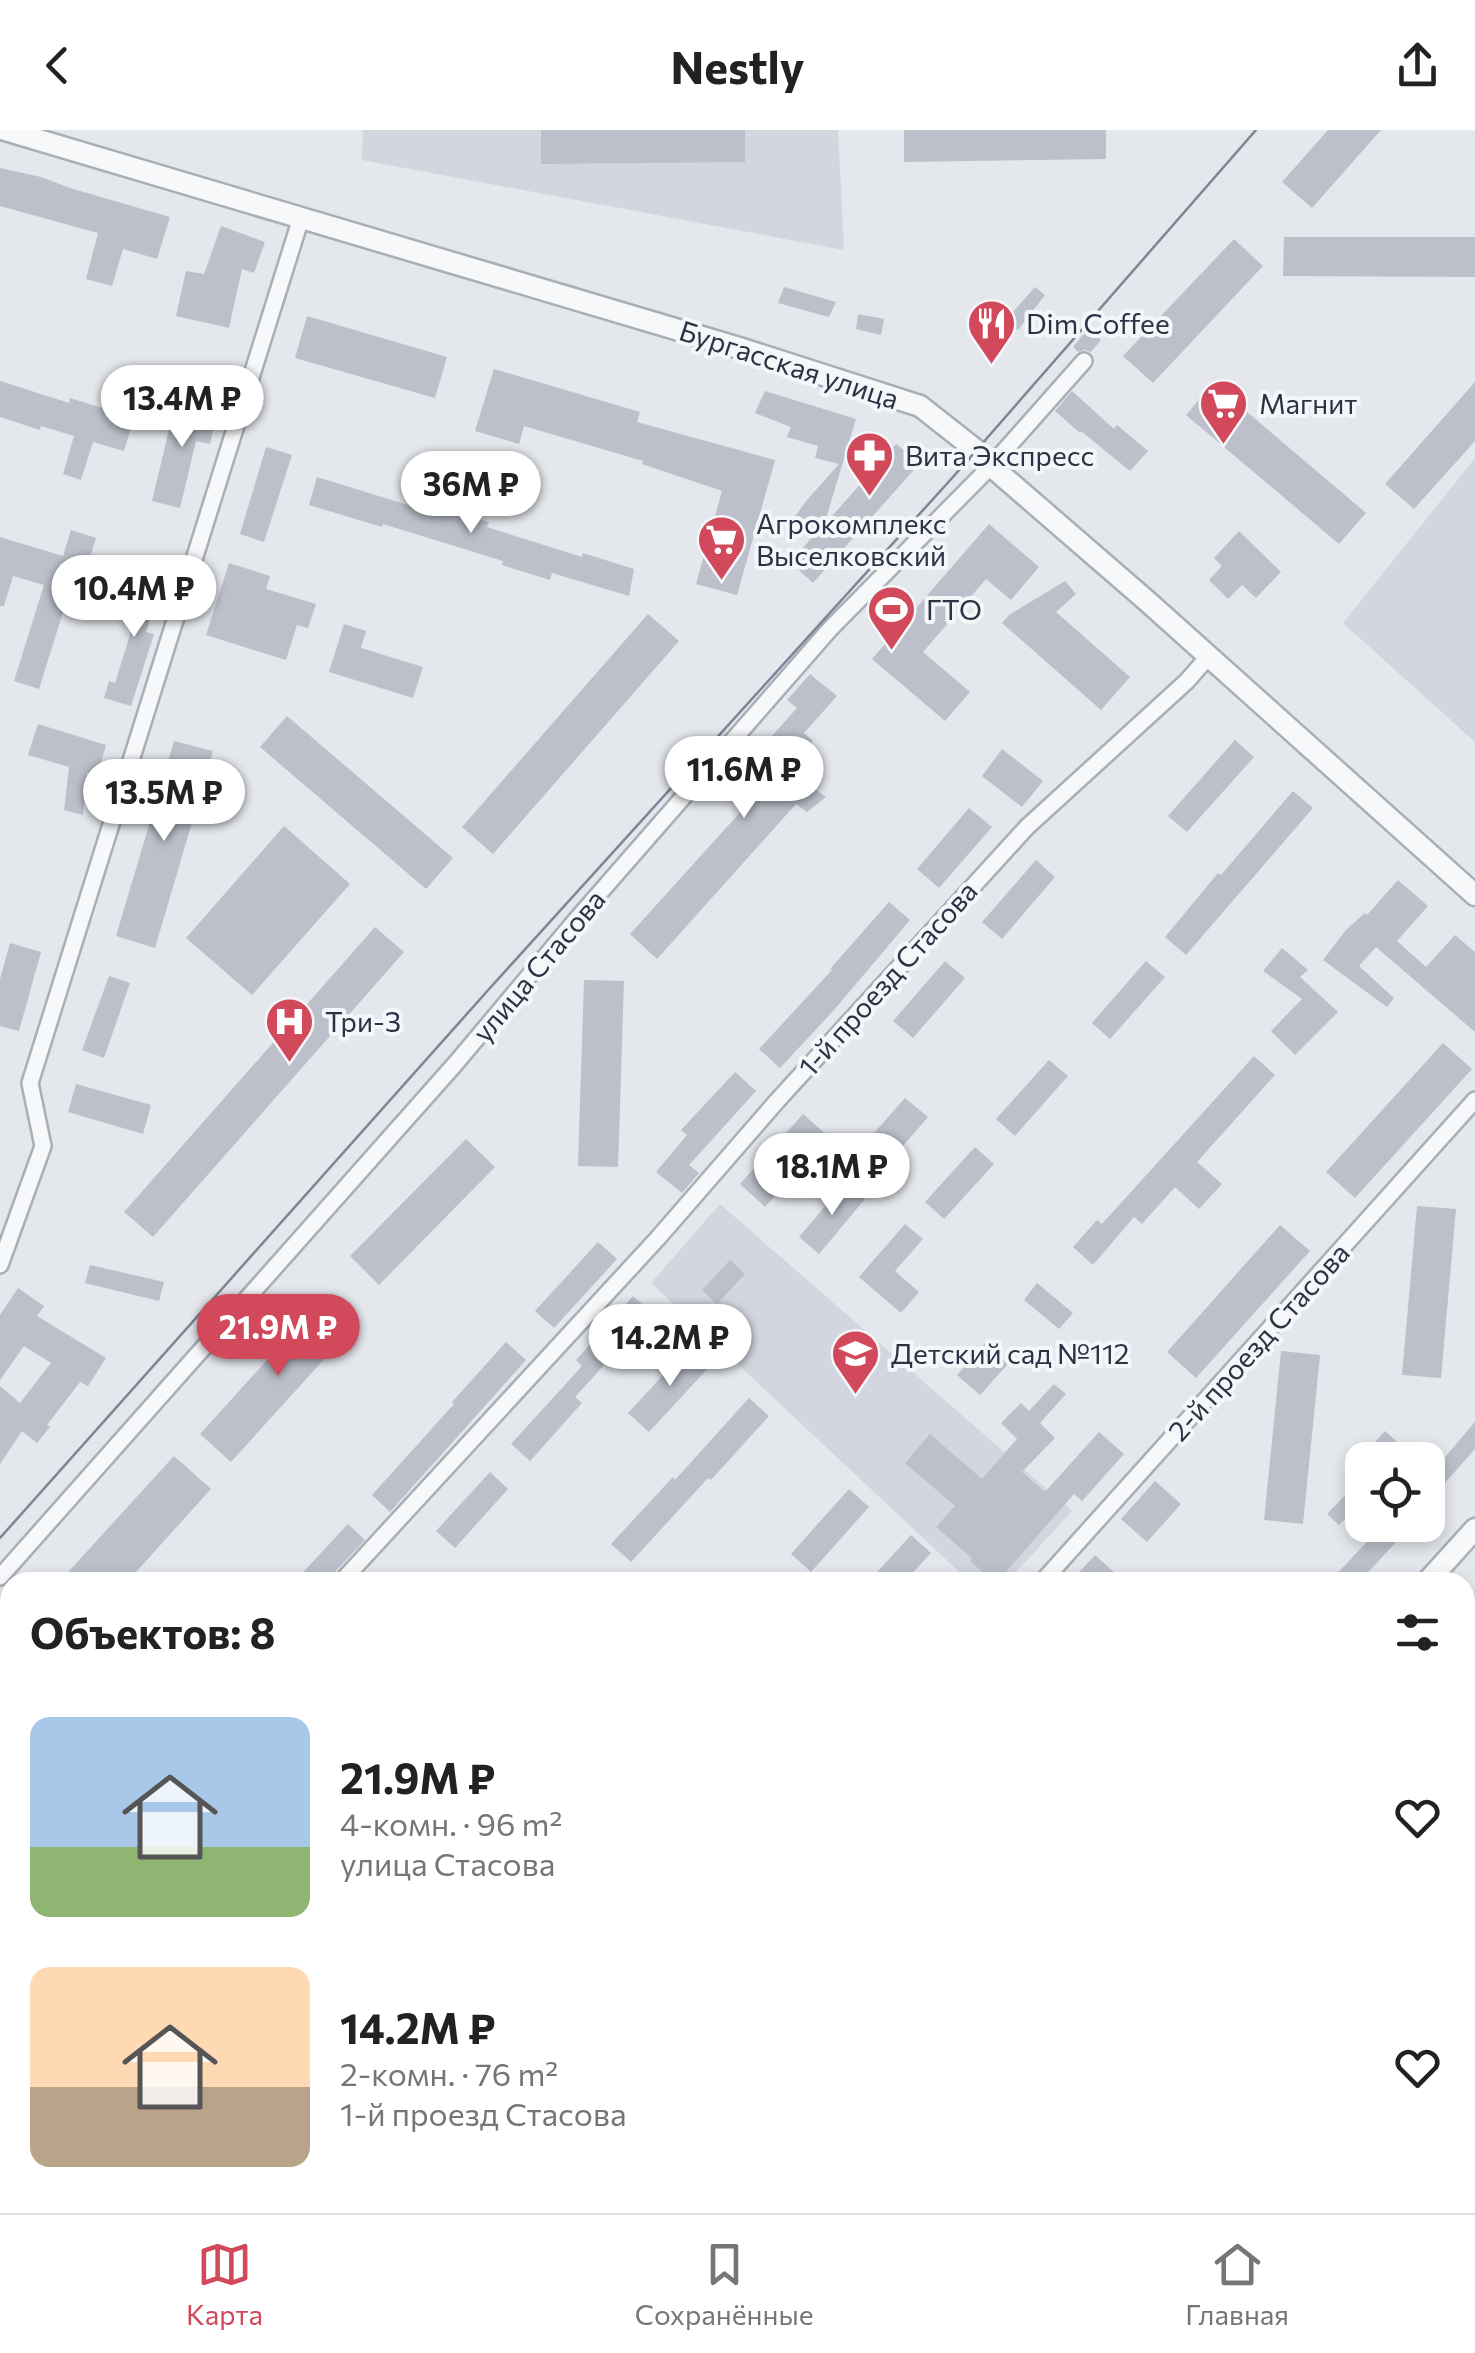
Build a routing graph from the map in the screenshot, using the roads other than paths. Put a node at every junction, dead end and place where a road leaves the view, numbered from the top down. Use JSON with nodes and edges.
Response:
{"nodes":[{"id":1,"x":6,"y":130,"type":"edge"},
{"id":2,"x":302,"y":218,"type":"junction"},
{"id":3,"x":1084,"y":361,"type":"dead end"},
{"id":4,"x":991,"y":466,"type":"junction"},
{"id":5,"x":1208,"y":657,"type":"junction"},
{"id":6,"x":1475,"y":895,"type":"edge"},
{"id":7,"x":1475,"y":1100,"type":"edge"},
{"id":8,"x":0,"y":1265,"type":"edge"},
{"id":9,"x":1475,"y":1529,"type":"edge"},
{"id":10,"x":4,"y":1572,"type":"edge"},
{"id":11,"x":350,"y":1572,"type":"edge"},
{"id":12,"x":1051,"y":1572,"type":"edge"},
{"id":13,"x":1437,"y":1572,"type":"edge"}],
"edges":[{"from":1,"to":2,"type":"street","name":"Бургасская улица"},
{"from":2,"to":4,"type":"street","name":"Бургасская улица"},
{"from":2,"to":8,"type":"street"},
{"from":3,"to":4,"type":"street","name":"улица Стасова"},
{"from":4,"to":5,"type":"street","name":"Бургасская улица"},
{"from":4,"to":10,"type":"street","name":"улица Стасова"},
{"from":5,"to":6,"type":"street","name":"Бургасская улица"},
{"from":5,"to":11,"type":"street","name":"1-й проезд Стасова"},
{"from":7,"to":12,"type":"street","name":"2-й проезд Стасова"},
{"from":9,"to":13,"type":"street"}]}
